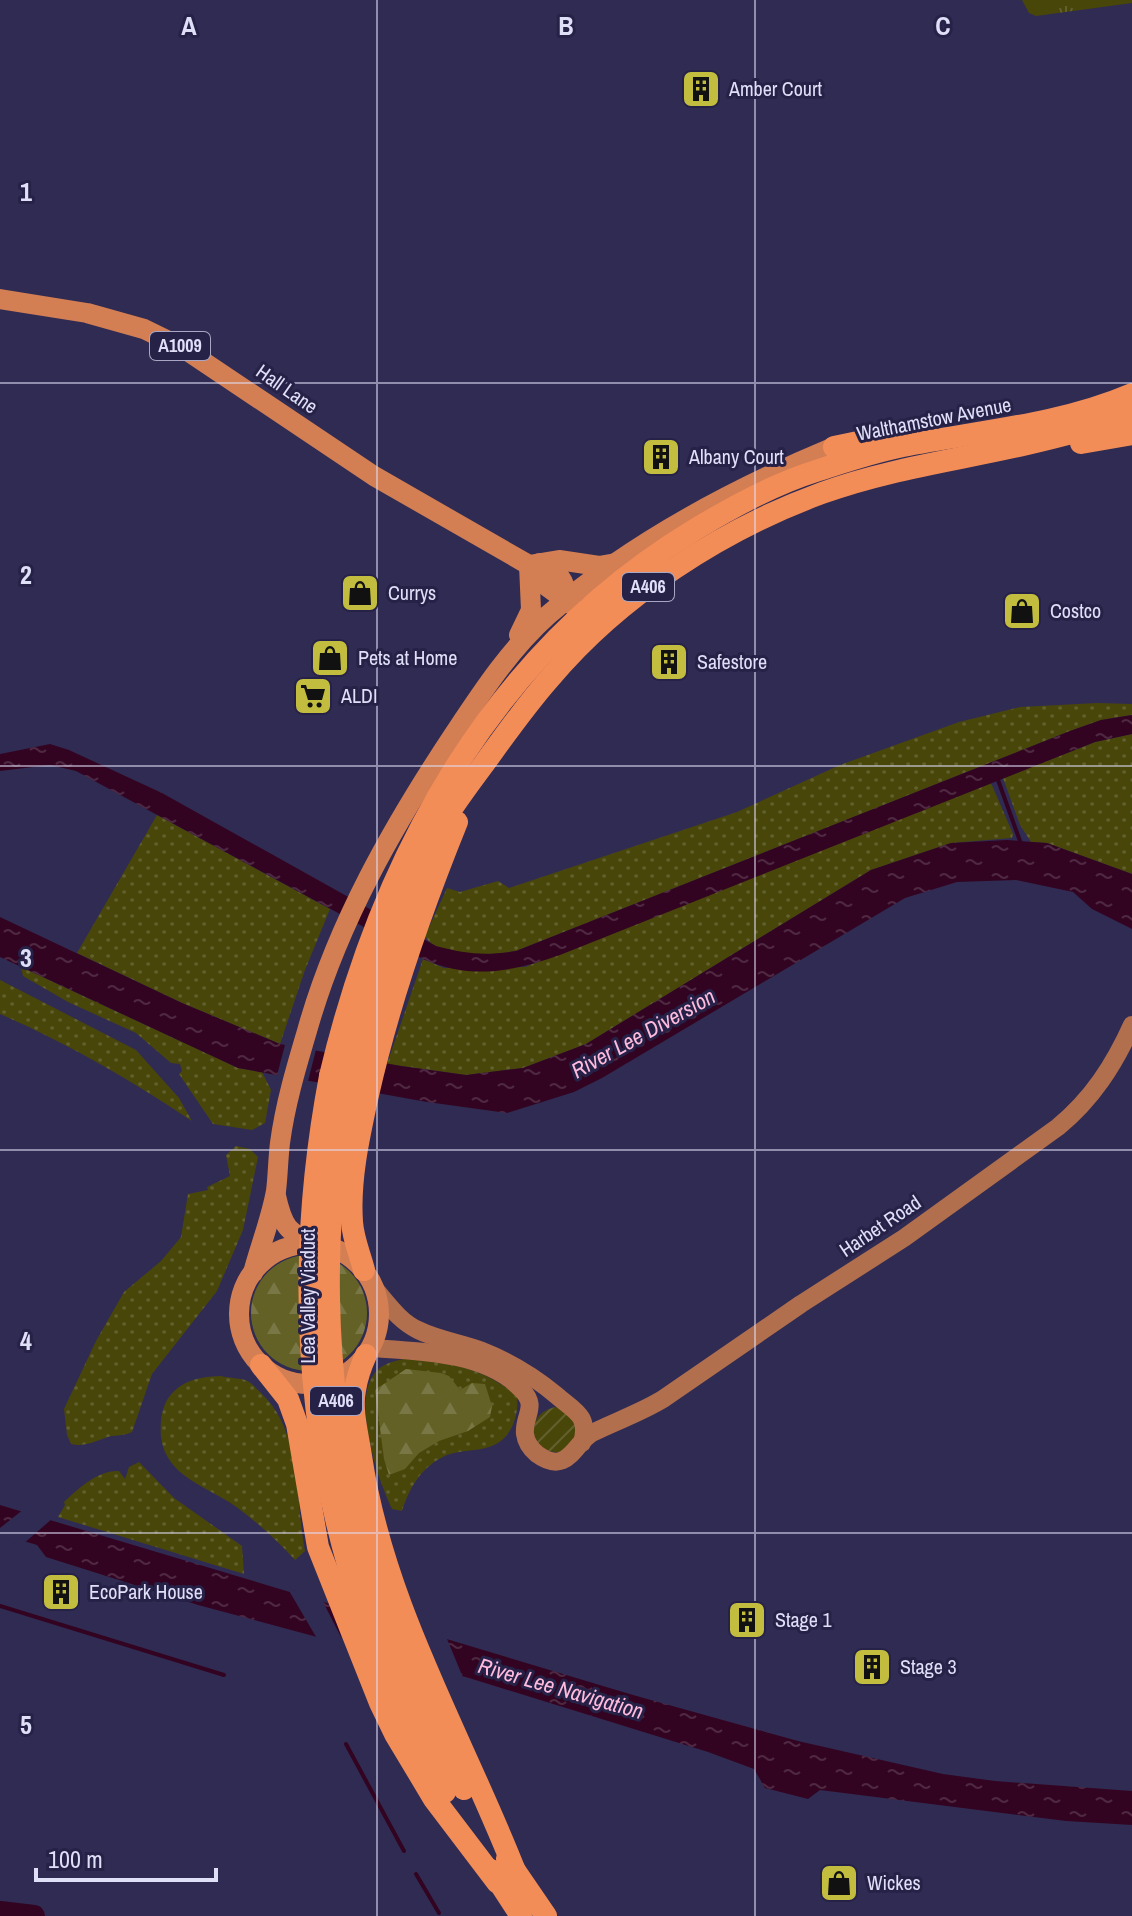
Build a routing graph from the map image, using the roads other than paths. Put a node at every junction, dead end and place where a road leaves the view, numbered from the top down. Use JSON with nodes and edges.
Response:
{"nodes":[{"id":1,"x":0,"y":299,"type":"edge"},
{"id":2,"x":1132,"y":393,"type":"edge"},
{"id":3,"x":1132,"y":416,"type":"edge"},
{"id":4,"x":1132,"y":434,"type":"edge"},
{"id":5,"x":1028,"y":444,"type":"junction"},
{"id":6,"x":834,"y":447,"type":"joint"},
{"id":7,"x":636,"y":551,"type":"junction"},
{"id":8,"x":616,"y":563,"type":"junction"},
{"id":9,"x":534,"y":564,"type":"junction"},
{"id":10,"x":569,"y":602,"type":"junction"},
{"id":11,"x":502,"y":663,"type":"junction"},
{"id":12,"x":467,"y":715,"type":"junction"},
{"id":13,"x":424,"y":835,"type":"junction"},
{"id":14,"x":1132,"y":1025,"type":"edge"},
{"id":15,"x":276,"y":1192,"type":"junction"},
{"id":16,"x":316,"y":1245,"type":"junction"},
{"id":17,"x":253,"y":1273,"type":"junction"},
{"id":18,"x":369,"y":1279,"type":"junction"},
{"id":19,"x":368,"y":1352,"type":"junction"},
{"id":20,"x":261,"y":1365,"type":"junction"},
{"id":21,"x":576,"y":1410,"type":"junction"},
{"id":22,"x":529,"y":1416,"type":"junction"},
{"id":23,"x":614,"y":1424,"type":"junction"},
{"id":24,"x":582,"y":1443,"type":"junction"},
{"id":25,"x":391,"y":1705,"type":"junction"},
{"id":26,"x":435,"y":1714,"type":"junction"},
{"id":27,"x":506,"y":1877,"type":"junction"},
{"id":28,"x":521,"y":1916,"type":"edge"},
{"id":29,"x":546,"y":1916,"type":"edge"}],
"edges":[{"from":1,"to":9,"type":"main road","name":"Hall Lane","number":"A1009"},
{"from":2,"to":6,"type":"highway","number":"A406"},
{"from":2,"to":13,"type":"highway","name":"Walthamstow Avenue","number":"A406"},
{"from":3,"to":5,"type":"highway","number":"A406"},
{"from":4,"to":5,"type":"highway"},
{"from":5,"to":13,"type":"highway","number":"A406"},
{"from":6,"to":7,"type":"main road"},
{"from":7,"to":8,"type":"main road"},
{"from":7,"to":10,"type":"main road"},
{"from":8,"to":9,"type":"main road"},
{"from":8,"to":10,"type":"main road"},
{"from":9,"to":10,"type":"main road","name":"Hall Lane","number":"A1009"},
{"from":9,"to":11,"type":"main road"},
{"from":10,"to":11,"type":"main road"},
{"from":10,"to":12,"type":"main road"},
{"from":11,"to":12,"type":"main road"},
{"from":12,"to":13,"type":"main road"},
{"from":13,"to":15,"type":"main road"},
{"from":13,"to":18,"type":"highway","number":"A406"},
{"from":13,"to":25,"type":"highway","name":"Lea Valley Viaduct","number":"A406","bridge":true},
{"from":13,"to":26,"type":"highway","name":"Lea Valley Viaduct","number":"A406","bridge":true},
{"from":14,"to":23,"type":"street","name":"Harbet Road"},
{"from":15,"to":16,"type":"main road"},
{"from":15,"to":17,"type":"main road"},
{"from":16,"to":17,"type":"main road"},
{"from":16,"to":18,"type":"main road"},
{"from":17,"to":20,"type":"main road"},
{"from":18,"to":19,"type":"main road"},
{"from":18,"to":21,"type":"street"},
{"from":19,"to":20,"type":"main road"},
{"from":19,"to":22,"type":"street"},
{"from":19,"to":26,"type":"highway"},
{"from":20,"to":25,"type":"highway"},
{"from":21,"to":22,"type":"street"},
{"from":21,"to":23,"type":"street"},
{"from":21,"to":24,"type":"street"},
{"from":22,"to":24,"type":"street"},
{"from":23,"to":24,"type":"street","name":"Harbet Road"},
{"from":25,"to":27,"type":"highway","name":"Lea Valley Viaduct","number":"A406"},
{"from":26,"to":27,"type":"highway","name":"Lea Valley Viaduct","number":"A406"},
{"from":27,"to":28,"type":"highway","name":"Lea Valley Viaduct","number":"A406"},
{"from":27,"to":29,"type":"highway","name":"Lea Valley Viaduct","number":"A406"}]}
